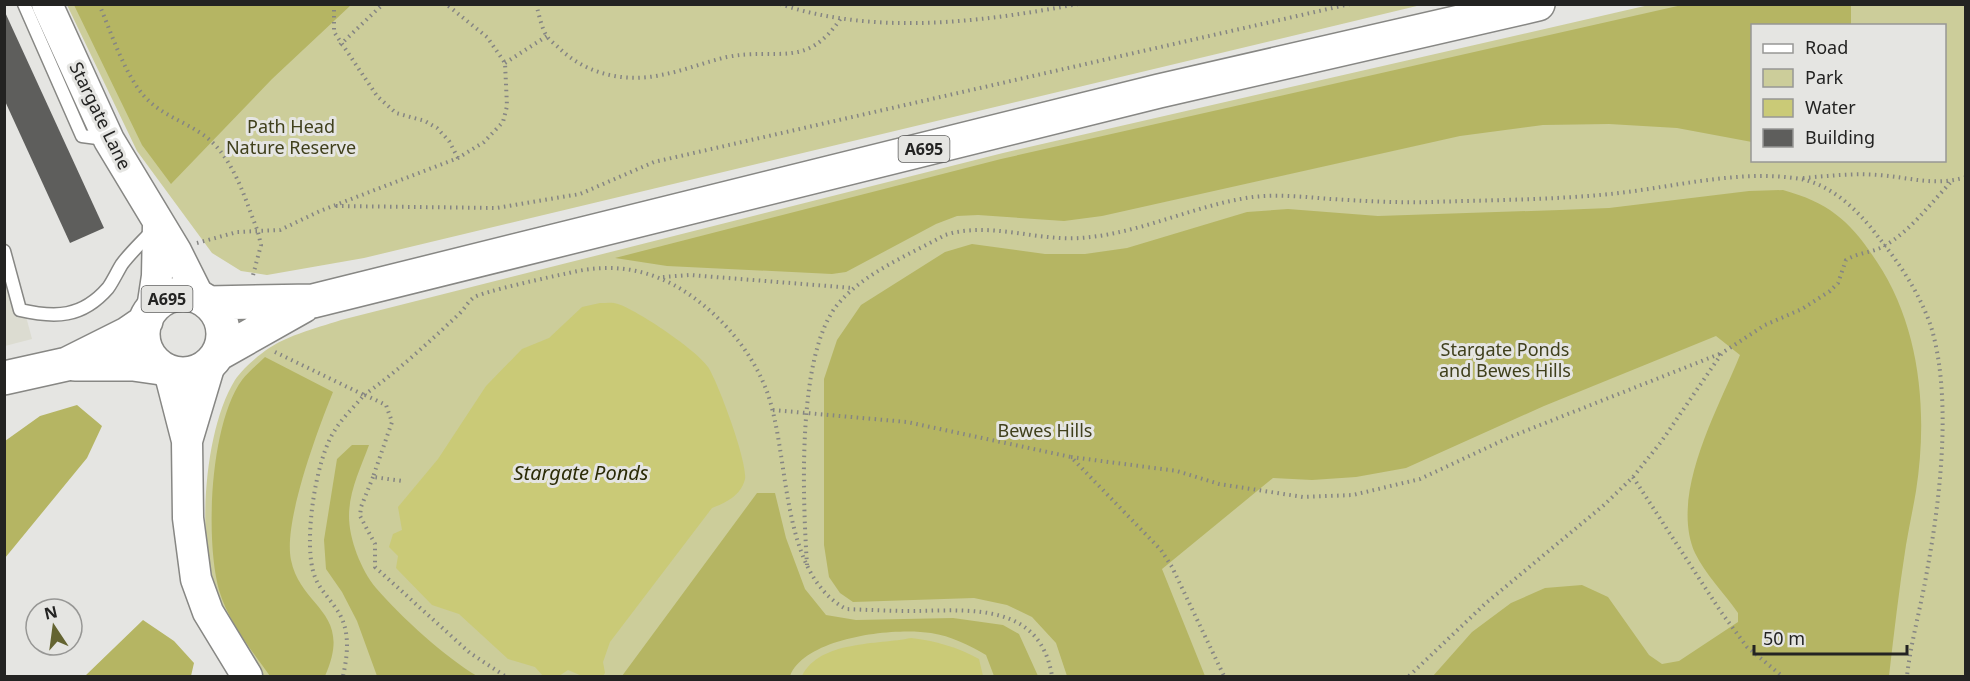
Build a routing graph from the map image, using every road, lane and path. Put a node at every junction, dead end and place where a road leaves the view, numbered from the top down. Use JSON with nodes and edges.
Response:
{"nodes":[{"id":1,"x":24,"y":4,"type":"edge"},
{"id":2,"x":47,"y":4,"type":"edge"},
{"id":3,"x":99,"y":4,"type":"edge"},
{"id":4,"x":334,"y":4,"type":"edge"},
{"id":5,"x":383,"y":4,"type":"edge"},
{"id":6,"x":447,"y":4,"type":"edge"},
{"id":7,"x":536,"y":4,"type":"edge"},
{"id":8,"x":780,"y":4,"type":"edge"},
{"id":9,"x":1078,"y":4,"type":"edge"},
{"id":10,"x":1350,"y":4,"type":"edge"},
{"id":11,"x":1538,"y":4,"type":"edge"},
{"id":12,"x":841,"y":18,"type":"junction"},
{"id":13,"x":547,"y":36,"type":"junction"},
{"id":14,"x":340,"y":45,"type":"junction"},
{"id":15,"x":505,"y":63,"type":"junction"},
{"id":16,"x":109,"y":140,"type":"junction"},
{"id":17,"x":458,"y":158,"type":"junction"},
{"id":18,"x":1965,"y":177,"type":"edge"},
{"id":19,"x":1800,"y":178,"type":"junction"},
{"id":20,"x":1951,"y":182,"type":"junction"},
{"id":21,"x":336,"y":206,"type":"junction"},
{"id":22,"x":158,"y":225,"type":"junction"},
{"id":23,"x":258,"y":232,"type":"junction"},
{"id":24,"x":194,"y":244,"type":"dead end"},
{"id":25,"x":1886,"y":246,"type":"junction"},
{"id":26,"x":4,"y":251,"type":"edge"},
{"id":27,"x":661,"y":278,"type":"junction"},
{"id":28,"x":252,"y":287,"type":"dead end"},
{"id":29,"x":854,"y":288,"type":"junction"},
{"id":30,"x":204,"y":301,"type":"junction"},
{"id":31,"x":312,"y":301,"type":"junction"},
{"id":32,"x":149,"y":315,"type":"junction"},
{"id":33,"x":269,"y":349,"type":"dead end"},
{"id":34,"x":1722,"y":353,"type":"junction"},
{"id":35,"x":214,"y":359,"type":"junction"},
{"id":36,"x":67,"y":363,"type":"junction"},
{"id":37,"x":165,"y":370,"type":"junction"},
{"id":38,"x":4,"y":378,"type":"edge"},
{"id":39,"x":364,"y":395,"type":"junction"},
{"id":40,"x":772,"y":411,"type":"junction"},
{"id":41,"x":808,"y":413,"type":"junction"},
{"id":42,"x":188,"y":441,"type":"junction"},
{"id":43,"x":1071,"y":457,"type":"junction"},
{"id":44,"x":373,"y":477,"type":"junction"},
{"id":45,"x":1633,"y":477,"type":"junction"},
{"id":46,"x":403,"y":481,"type":"dead end"},
{"id":47,"x":807,"y":565,"type":"junction"},
{"id":48,"x":247,"y":676,"type":"edge"},
{"id":49,"x":342,"y":676,"type":"edge"},
{"id":50,"x":505,"y":676,"type":"edge"},
{"id":51,"x":1052,"y":676,"type":"edge"},
{"id":52,"x":1224,"y":676,"type":"edge"},
{"id":53,"x":1409,"y":676,"type":"edge"},
{"id":54,"x":1782,"y":676,"type":"edge"},
{"id":55,"x":1907,"y":676,"type":"edge"}],
"edges":[{"from":1,"to":16,"type":"lane"},
{"from":2,"to":16,"type":"street","name":"Stargate Lane"},
{"from":3,"to":23,"type":"path"},
{"from":4,"to":14,"type":"path"},
{"from":5,"to":14,"type":"path"},
{"from":6,"to":15,"type":"path"},
{"from":7,"to":13,"type":"path"},
{"from":8,"to":12,"type":"path"},
{"from":9,"to":12,"type":"path"},
{"from":10,"to":21,"type":"path"},
{"from":11,"to":31,"type":"main road","number":"A695"},
{"from":12,"to":13,"type":"path"},
{"from":13,"to":15,"type":"path"},
{"from":14,"to":17,"type":"path"},
{"from":15,"to":17,"type":"path"},
{"from":16,"to":22,"type":"street","name":"Stargate Lane"},
{"from":17,"to":21,"type":"path"},
{"from":18,"to":20,"type":"path"},
{"from":19,"to":20,"type":"path"},
{"from":19,"to":25,"type":"path"},
{"from":19,"to":29,"type":"path"},
{"from":20,"to":25,"type":"path"},
{"from":21,"to":23,"type":"path"},
{"from":22,"to":26,"type":"lane"},
{"from":22,"to":30,"type":"street","name":"Stargate Lane"},
{"from":22,"to":32,"type":"street"},
{"from":23,"to":24,"type":"path"},
{"from":23,"to":28,"type":"path"},
{"from":25,"to":34,"type":"path"},
{"from":25,"to":55,"type":"path"},
{"from":27,"to":29,"type":"path"},
{"from":27,"to":39,"type":"path"},
{"from":27,"to":40,"type":"path"},
{"from":29,"to":41,"type":"path"},
{"from":30,"to":31,"type":"main road","number":"A695"},
{"from":30,"to":32,"type":"main road","number":"A695"},
{"from":30,"to":35,"type":"main road","number":"A695"},
{"from":31,"to":35,"type":"main road","number":"A695"},
{"from":32,"to":36,"type":"main road","number":"A695"},
{"from":32,"to":37,"type":"main road","number":"A695"},
{"from":33,"to":39,"type":"path"},
{"from":34,"to":43,"type":"path"},
{"from":34,"to":45,"type":"path"},
{"from":35,"to":37,"type":"main road","number":"A695"},
{"from":35,"to":42,"type":"street"},
{"from":36,"to":37,"type":"main road","number":"A695"},
{"from":36,"to":38,"type":"main road","number":"A695"},
{"from":37,"to":42,"type":"street"},
{"from":39,"to":44,"type":"path"},
{"from":39,"to":49,"type":"path"},
{"from":40,"to":41,"type":"path"},
{"from":40,"to":47,"type":"path"},
{"from":41,"to":43,"type":"path"},
{"from":41,"to":47,"type":"path"},
{"from":42,"to":48,"type":"street"},
{"from":43,"to":52,"type":"path"},
{"from":44,"to":46,"type":"path"},
{"from":44,"to":50,"type":"path"},
{"from":45,"to":53,"type":"path"},
{"from":45,"to":54,"type":"path"},
{"from":47,"to":51,"type":"path"}]}
